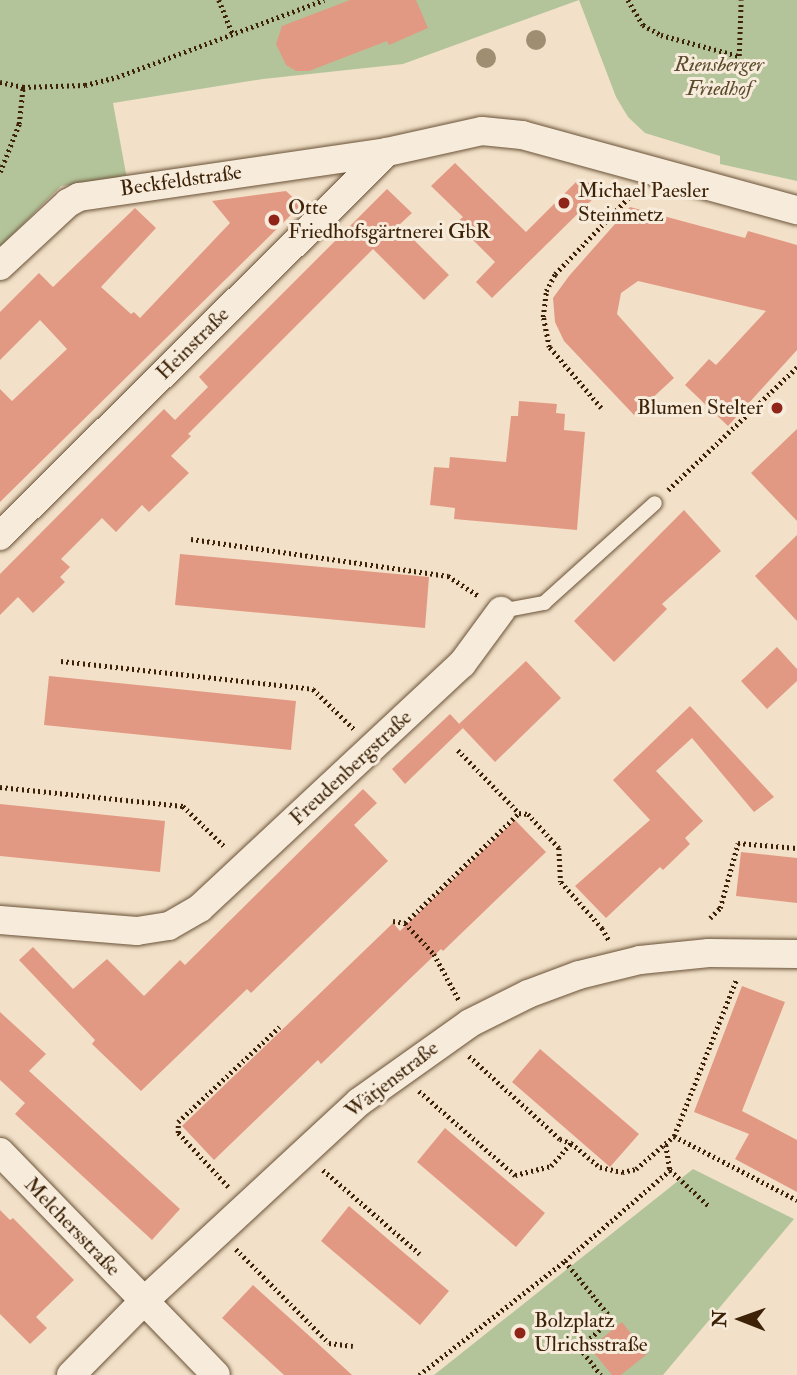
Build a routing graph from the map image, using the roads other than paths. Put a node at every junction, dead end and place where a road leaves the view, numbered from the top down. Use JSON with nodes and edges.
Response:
{"nodes":[{"id":1,"x":387,"y":152,"type":"junction"},
{"id":2,"x":797,"y":210,"type":"edge"},
{"id":3,"x":0,"y":266,"type":"edge"},
{"id":4,"x":655,"y":503,"type":"road end"},
{"id":5,"x":0,"y":536,"type":"edge"},
{"id":6,"x":501,"y":611,"type":"joint"},
{"id":7,"x":0,"y":920,"type":"edge"},
{"id":8,"x":797,"y":954,"type":"edge"},
{"id":9,"x":0,"y":1152,"type":"edge"},
{"id":10,"x":144,"y":1301,"type":"junction"},
{"id":11,"x":71,"y":1375,"type":"edge"},
{"id":12,"x":216,"y":1375,"type":"edge"}],
"edges":[{"from":1,"to":2,"type":"street","name":"Beckfeldstraße"},
{"from":1,"to":3,"type":"street","name":"Beckfeldstraße"},
{"from":1,"to":5,"type":"street","name":"Heinstraße"},
{"from":4,"to":6,"type":"lane"},
{"from":6,"to":7,"type":"street","name":"Freudenbergstraße"},
{"from":8,"to":10,"type":"street","name":"Wätjenstraße"},
{"from":9,"to":10,"type":"street","name":"Melchersstraße"},
{"from":10,"to":11,"type":"street","name":"Wätjenstraße"},
{"from":10,"to":12,"type":"street","name":"Melchersstraße"}]}
